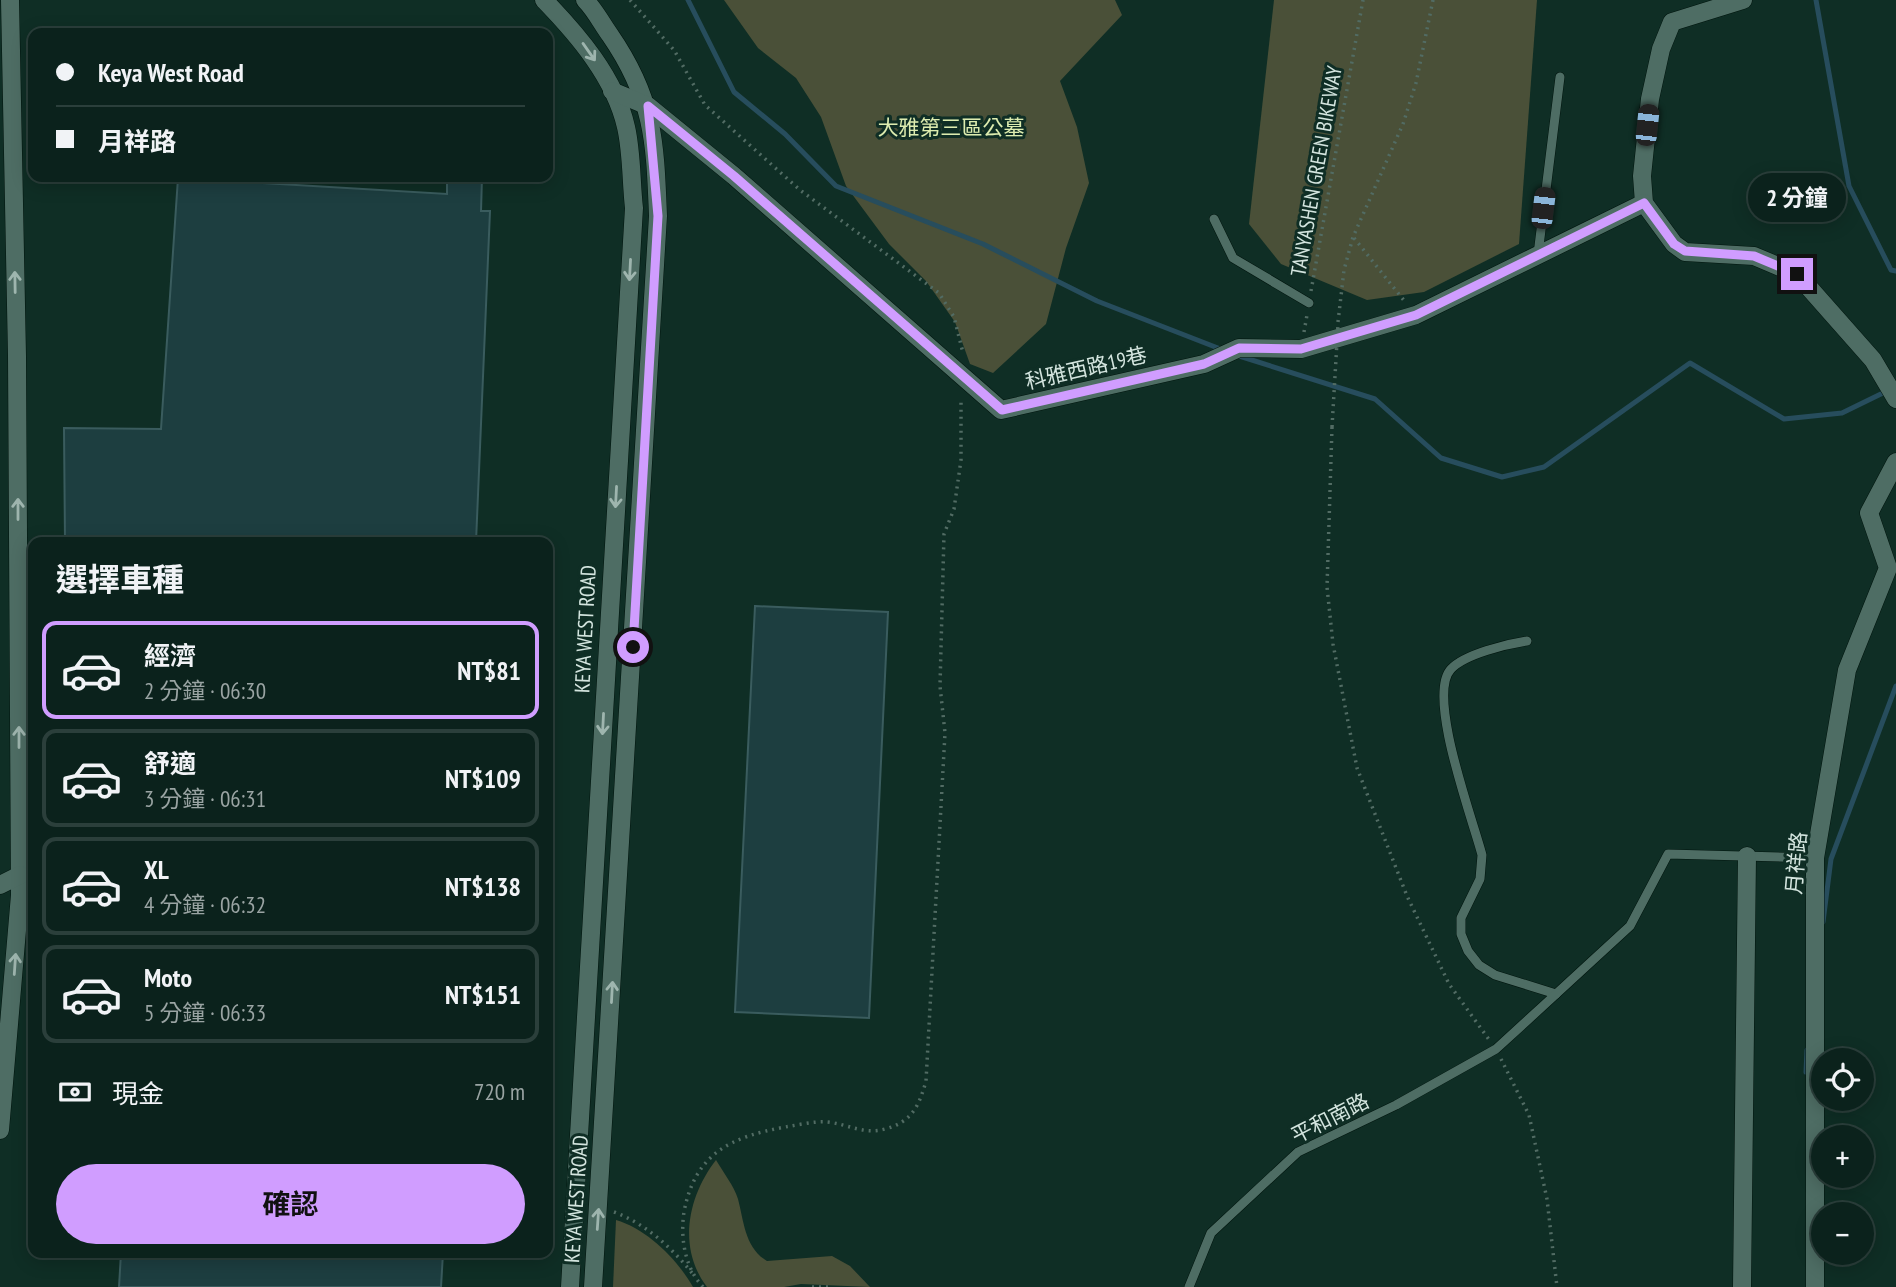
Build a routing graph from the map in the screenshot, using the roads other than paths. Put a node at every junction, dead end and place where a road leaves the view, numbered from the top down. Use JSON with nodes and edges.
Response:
{"nodes":[{"id":1,"x":10,"y":0,"type":"edge"},
{"id":2,"x":544,"y":0,"type":"edge"},
{"id":3,"x":585,"y":0,"type":"edge"},
{"id":4,"x":1744,"y":0,"type":"edge"},
{"id":5,"x":1560,"y":77,"type":"dead end"},
{"id":6,"x":612,"y":91,"type":"junction"},
{"id":7,"x":648,"y":106,"type":"junction"},
{"id":8,"x":1644,"y":203,"type":"junction"},
{"id":9,"x":1214,"y":219,"type":"dead end"},
{"id":10,"x":1538,"y":256,"type":"junction"},
{"id":11,"x":1309,"y":303,"type":"road end"},
{"id":12,"x":1896,"y":399,"type":"edge"},
{"id":13,"x":1896,"y":462,"type":"edge"},
{"id":14,"x":1527,"y":641,"type":"dead end"},
{"id":15,"x":1746,"y":856,"type":"junction"},
{"id":16,"x":1815,"y":858,"type":"junction"},
{"id":17,"x":0,"y":869,"type":"edge"},
{"id":18,"x":20,"y":875,"type":"junction"},
{"id":19,"x":0,"y":886,"type":"edge"},
{"id":20,"x":1556,"y":994,"type":"junction"},
{"id":21,"x":0,"y":1130,"type":"edge"},
{"id":22,"x":570,"y":1287,"type":"edge"},
{"id":23,"x":593,"y":1287,"type":"edge"},
{"id":24,"x":1189,"y":1287,"type":"edge"},
{"id":25,"x":1742,"y":1287,"type":"edge"},
{"id":26,"x":1815,"y":1287,"type":"edge"}],
"edges":[{"from":18,"to":1,"type":"street","one_way":true},
{"from":2,"to":6,"type":"street","name":"KEYA WEST ROAD","one_way":true},
{"from":3,"to":7,"type":"street","name":"KEYA WEST ROAD"},
{"from":4,"to":8,"type":"street"},
{"from":5,"to":10,"type":"lane"},
{"from":6,"to":7,"type":"street","name":"科雅西路19巷"},
{"from":6,"to":22,"type":"street","name":"KEYA WEST ROAD","one_way":true},
{"from":7,"to":10,"type":"street","name":"科雅西路19巷"},
{"from":23,"to":7,"type":"street","name":"KEYA WEST ROAD","one_way":true},
{"from":8,"to":10,"type":"street"},
{"from":8,"to":12,"type":"street"},
{"from":9,"to":11,"type":"lane"},
{"from":13,"to":16,"type":"street","name":"月祥路"},
{"from":14,"to":20,"type":"lane"},
{"from":15,"to":16,"type":"lane"},
{"from":15,"to":20,"type":"lane","name":"平和南路"},
{"from":15,"to":25,"type":"street"},
{"from":16,"to":26,"type":"street","name":"月祥路"},
{"from":17,"to":18,"type":"street"},
{"from":18,"to":19,"type":"street"},
{"from":21,"to":18,"type":"street","one_way":true},
{"from":20,"to":24,"type":"lane","name":"平和南路"}]}
